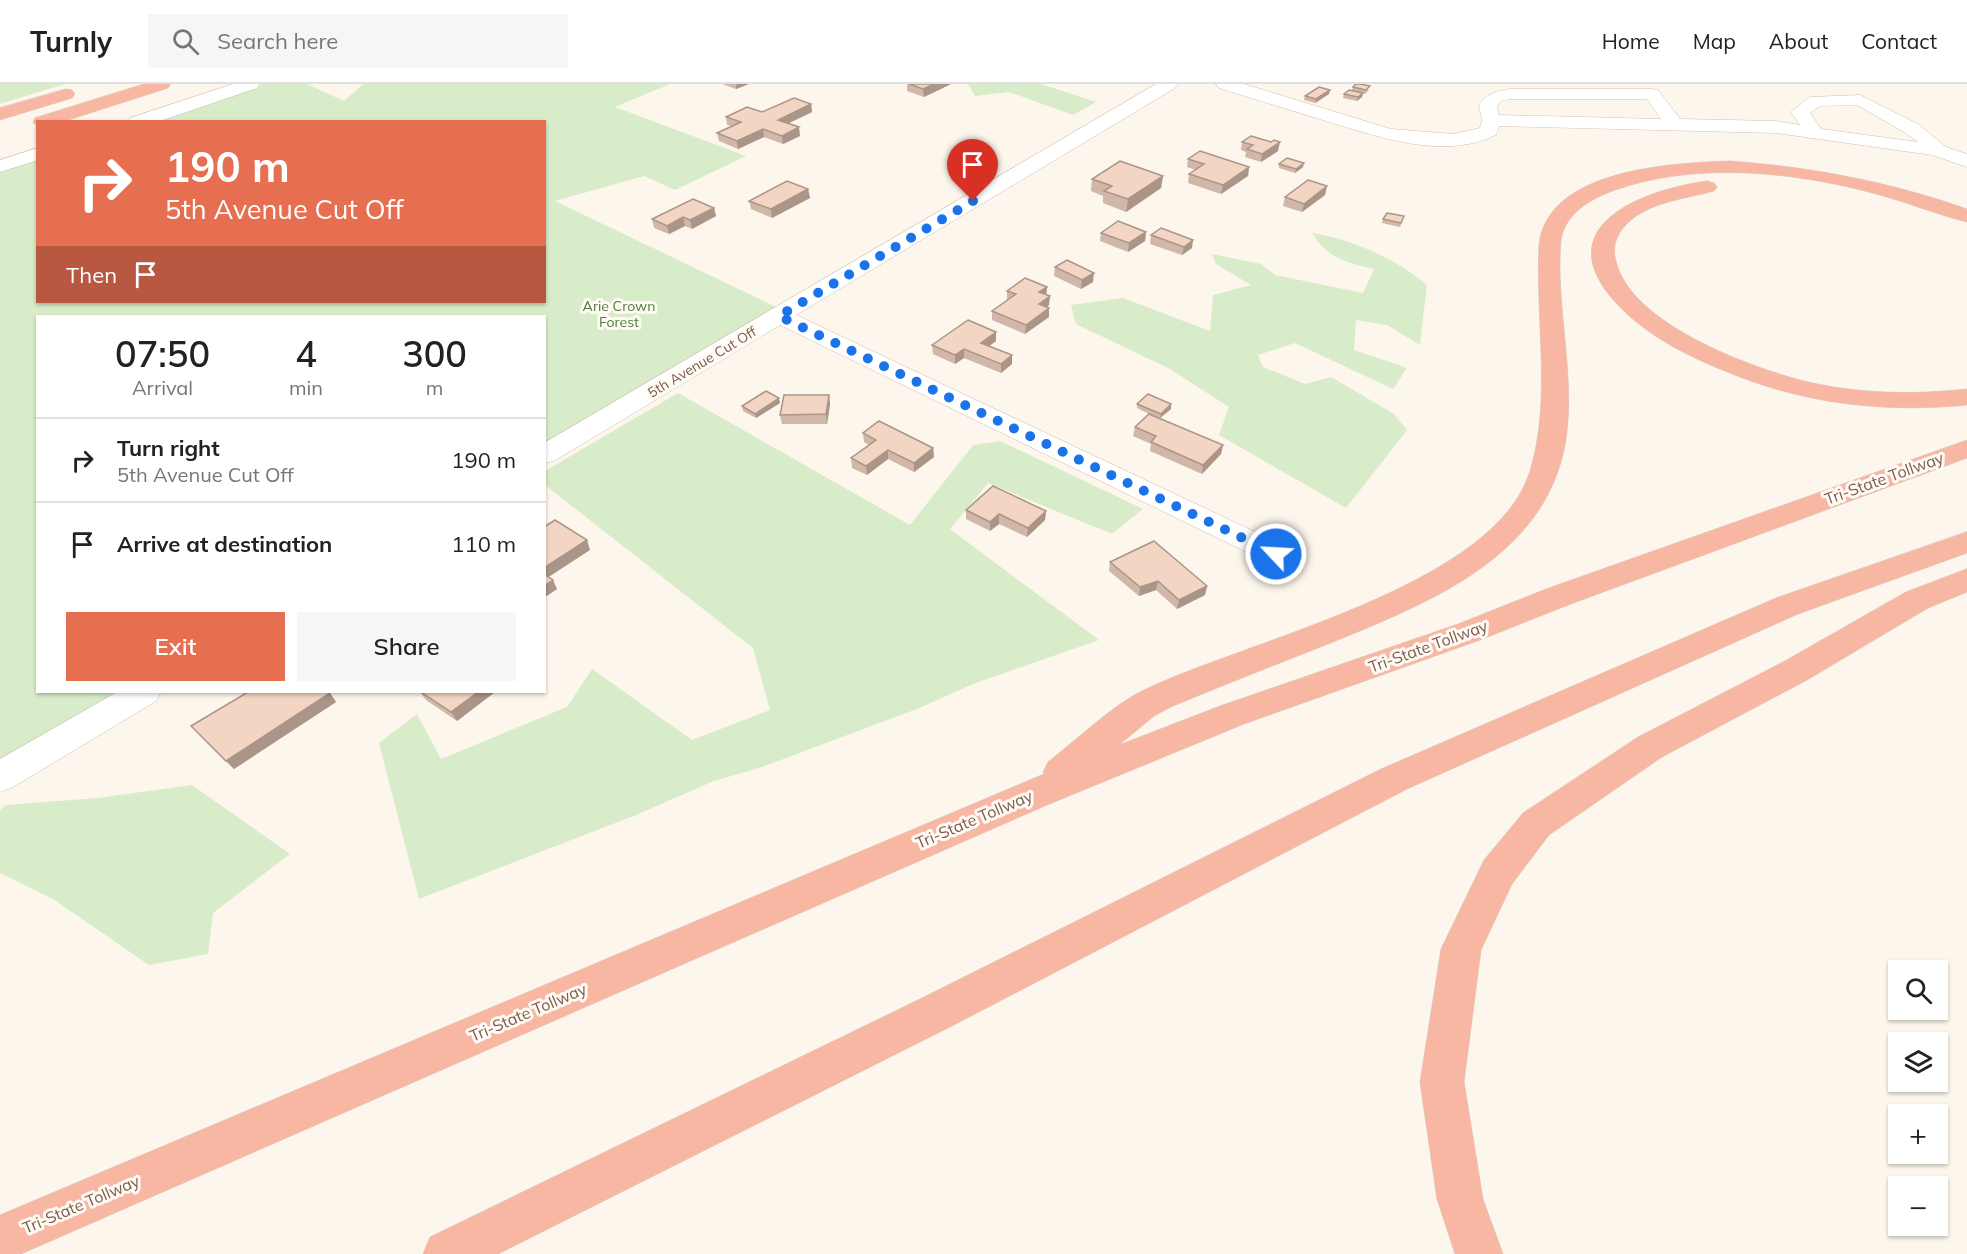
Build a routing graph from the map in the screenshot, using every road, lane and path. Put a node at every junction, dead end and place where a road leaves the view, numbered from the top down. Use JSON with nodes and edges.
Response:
{"nodes":[{"id":1,"x":162,"y":84,"type":"edge"},
{"id":2,"x":251,"y":84,"type":"edge"},
{"id":3,"x":1169,"y":84,"type":"edge"},
{"id":4,"x":1225,"y":84,"type":"edge"},
{"id":5,"x":79,"y":90,"type":"dead end"},
{"id":6,"x":0,"y":114,"type":"edge"},
{"id":7,"x":46,"y":120,"type":"edge"},
{"id":8,"x":142,"y":120,"type":"edge"},
{"id":9,"x":1491,"y":120,"type":"junction"},
{"id":10,"x":1675,"y":124,"type":"junction"},
{"id":11,"x":1815,"y":133,"type":"junction"},
{"id":12,"x":1943,"y":152,"type":"junction"},
{"id":13,"x":36,"y":155,"type":"edge"},
{"id":14,"x":1967,"y":161,"type":"edge"},
{"id":15,"x":0,"y":166,"type":"edge"},
{"id":16,"x":1967,"y":216,"type":"edge"},
{"id":17,"x":1967,"y":233,"type":"edge"},
{"id":18,"x":779,"y":316,"type":"junction"},
{"id":19,"x":1967,"y":397,"type":"edge"},
{"id":20,"x":1967,"y":448,"type":"edge"},
{"id":21,"x":546,"y":454,"type":"edge"},
{"id":22,"x":1967,"y":542,"type":"edge"},
{"id":23,"x":1276,"y":554,"type":"dead end"},
{"id":24,"x":1967,"y":580,"type":"edge"},
{"id":25,"x":142,"y":693,"type":"edge"},
{"id":26,"x":0,"y":777,"type":"edge"},
{"id":27,"x":1034,"y":794,"type":"junction"},
{"id":28,"x":0,"y":1239,"type":"edge"},
{"id":29,"x":447,"y":1254,"type":"edge"},
{"id":30,"x":1479,"y":1254,"type":"edge"}],
"edges":[{"from":1,"to":7,"type":"highway"},
{"from":2,"to":8,"type":"street"},
{"from":3,"to":18,"type":"street","name":"5th Avenue Cut Off"},
{"from":4,"to":9,"type":"street"},
{"from":5,"to":6,"type":"highway"},
{"from":9,"to":10,"type":"street"},
{"from":9,"to":10,"type":"street"},
{"from":10,"to":11,"type":"street"},
{"from":11,"to":12,"type":"street"},
{"from":11,"to":12,"type":"street"},
{"from":12,"to":14,"type":"street"},
{"from":13,"to":15,"type":"street"},
{"from":16,"to":27,"type":"highway"},
{"from":17,"to":19,"type":"highway"},
{"from":18,"to":21,"type":"street","name":"5th Avenue Cut Off"},
{"from":18,"to":23,"type":"street"},
{"from":20,"to":27,"type":"highway","name":"Tri-State Tollway"},
{"from":22,"to":29,"type":"highway"},
{"from":24,"to":30,"type":"highway"},
{"from":25,"to":26,"type":"street"},
{"from":27,"to":28,"type":"highway","name":"Tri-State Tollway"}]}
